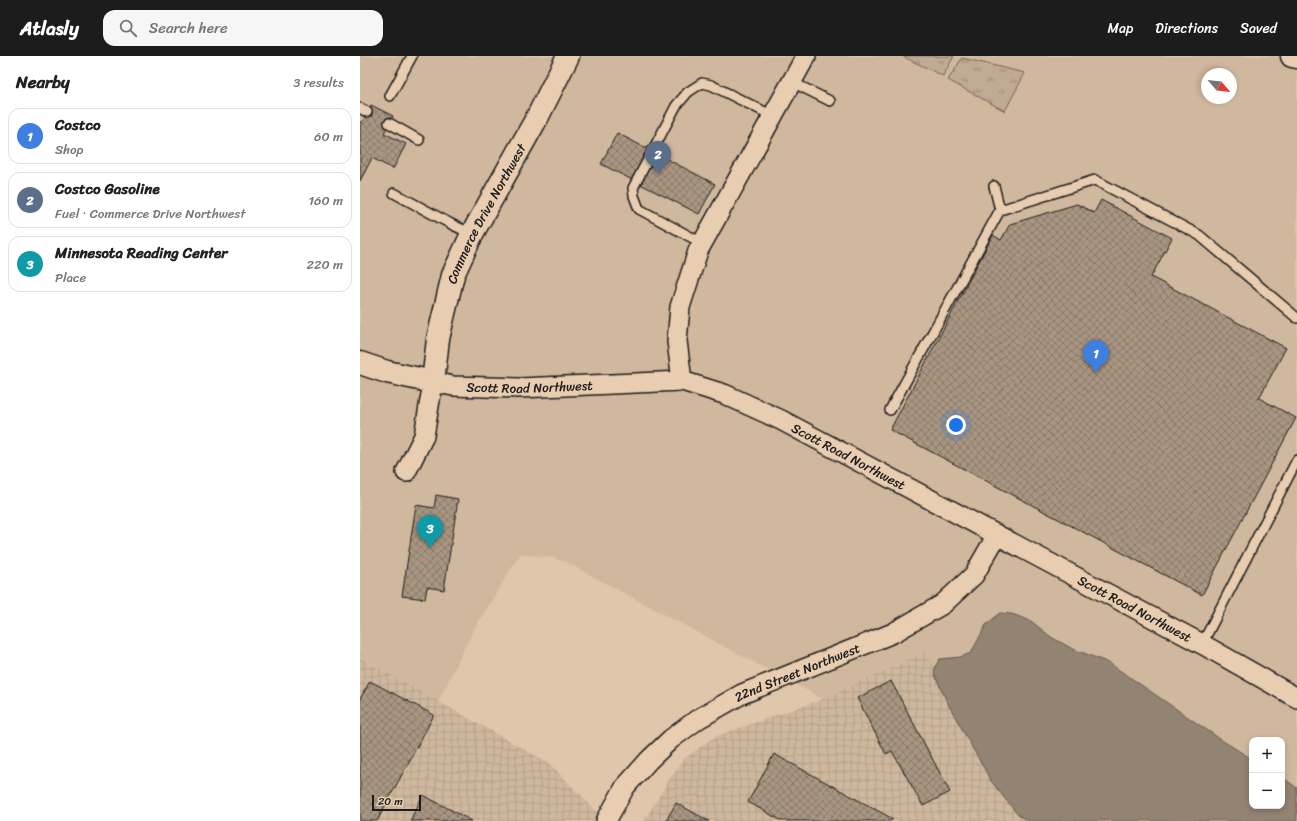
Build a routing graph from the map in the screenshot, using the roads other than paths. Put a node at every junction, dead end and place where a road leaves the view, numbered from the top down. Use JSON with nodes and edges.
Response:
{"nodes":[{"id":1,"x":412,"y":56,"type":"edge"},
{"id":2,"x":568,"y":56,"type":"edge"},
{"id":3,"x":806,"y":56,"type":"edge"},
{"id":4,"x":1292,"y":56,"type":"edge"},
{"id":5,"x":1297,"y":57,"type":"edge"},
{"id":6,"x":792,"y":82,"type":"junction"},
{"id":7,"x":390,"y":96,"type":"dead end"},
{"id":8,"x":830,"y":101,"type":"dead end"},
{"id":9,"x":773,"y":116,"type":"junction"},
{"id":10,"x":389,"y":124,"type":"dead end"},
{"id":11,"x":419,"y":140,"type":"dead end"},
{"id":12,"x":994,"y":186,"type":"dead end"},
{"id":13,"x":394,"y":193,"type":"dead end"},
{"id":14,"x":1000,"y":210,"type":"junction"},
{"id":15,"x":472,"y":234,"type":"junction"},
{"id":16,"x":702,"y":243,"type":"junction"},
{"id":17,"x":1297,"y":318,"type":"edge"},
{"id":18,"x":360,"y":363,"type":"edge"},
{"id":19,"x":682,"y":381,"type":"junction"},
{"id":20,"x":433,"y":382,"type":"junction"},
{"id":21,"x":890,"y":410,"type":"dead end"},
{"id":22,"x":1297,"y":460,"type":"edge"},
{"id":23,"x":406,"y":472,"type":"dead end"},
{"id":24,"x":996,"y":535,"type":"junction"},
{"id":25,"x":1202,"y":644,"type":"junction"},
{"id":26,"x":1297,"y":698,"type":"edge"},
{"id":27,"x":606,"y":821,"type":"edge"}],
"edges":[{"from":1,"to":7,"type":"lane"},
{"from":2,"to":15,"type":"street","name":"Commerce Drive Northwest"},
{"from":3,"to":6,"type":"street"},
{"from":4,"to":5,"type":"street"},
{"from":6,"to":8,"type":"lane"},
{"from":6,"to":9,"type":"street"},
{"from":9,"to":16,"type":"street"},
{"from":9,"to":16,"type":"lane"},
{"from":10,"to":11,"type":"lane"},
{"from":12,"to":14,"type":"lane"},
{"from":13,"to":15,"type":"lane"},
{"from":14,"to":17,"type":"lane"},
{"from":14,"to":21,"type":"lane"},
{"from":15,"to":20,"type":"street","name":"Commerce Drive Northwest"},
{"from":16,"to":19,"type":"street"},
{"from":18,"to":20,"type":"street","name":"Scott Road Northwest"},
{"from":19,"to":20,"type":"street","name":"Scott Road Northwest"},
{"from":19,"to":24,"type":"street","name":"Scott Road Northwest"},
{"from":20,"to":23,"type":"street"},
{"from":22,"to":25,"type":"lane"},
{"from":24,"to":25,"type":"street","name":"Scott Road Northwest"},
{"from":24,"to":27,"type":"street","name":"22nd Street Northwest"},
{"from":25,"to":26,"type":"street","name":"Scott Road Northwest"}]}
